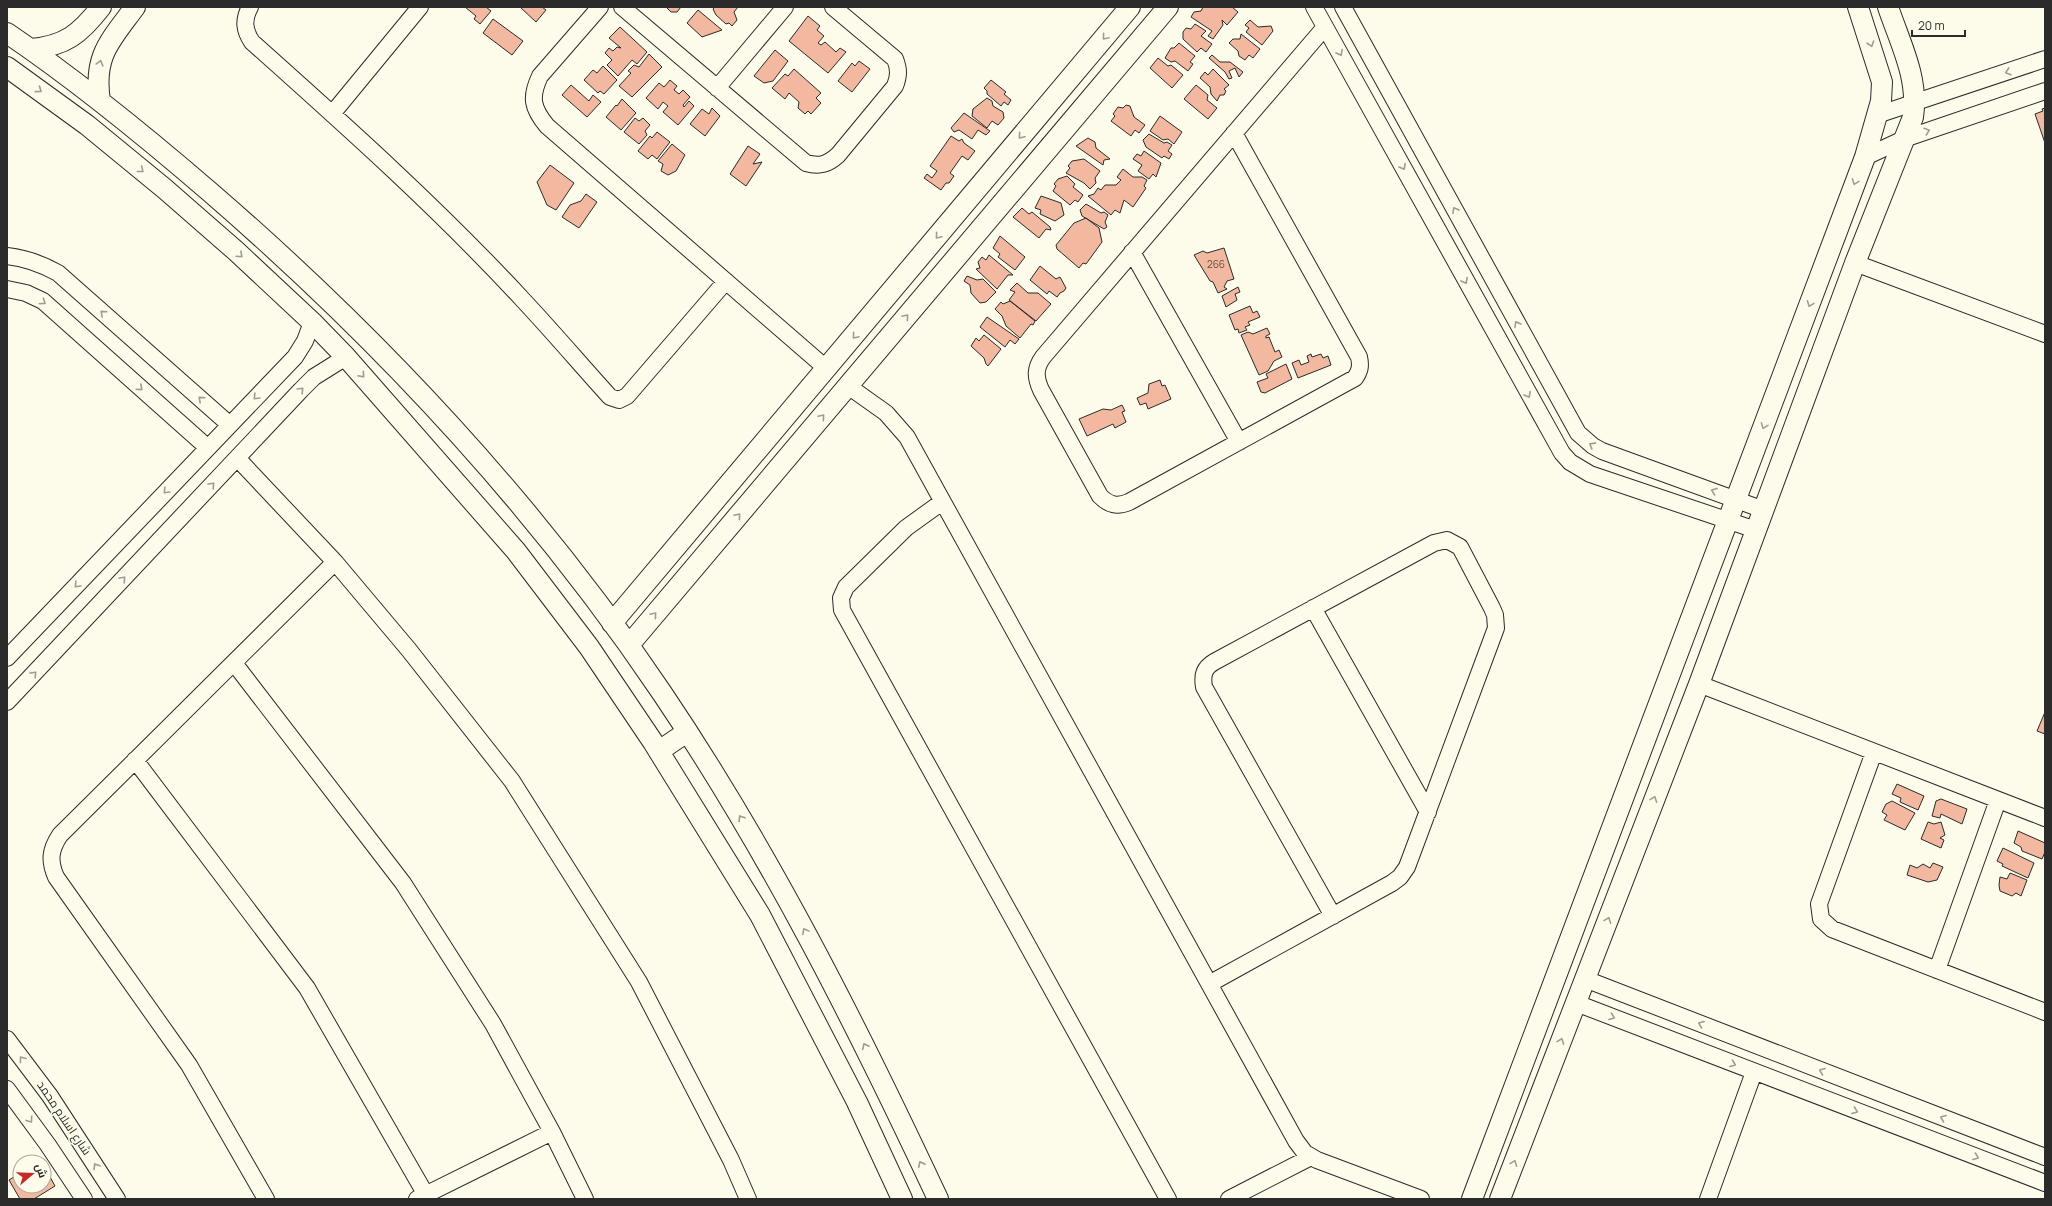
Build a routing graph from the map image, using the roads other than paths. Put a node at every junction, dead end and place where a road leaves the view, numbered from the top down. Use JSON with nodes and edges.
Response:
{"nodes":[{"id":1,"x":101,"y":7,"type":"edge"},
{"id":2,"x":135,"y":7,"type":"edge"},
{"id":3,"x":250,"y":7,"type":"edge"},
{"id":4,"x":420,"y":7,"type":"edge"},
{"id":5,"x":600,"y":7,"type":"edge"},
{"id":6,"x":622,"y":7,"type":"edge"},
{"id":7,"x":785,"y":7,"type":"edge"},
{"id":8,"x":833,"y":7,"type":"edge"},
{"id":9,"x":1130,"y":7,"type":"edge"},
{"id":10,"x":1314,"y":7,"type":"edge"},
{"id":11,"x":1343,"y":7,"type":"edge"},
{"id":12,"x":1858,"y":7,"type":"edge"},
{"id":13,"x":1888,"y":7,"type":"edge"},
{"id":14,"x":1166,"y":8,"type":"edge"},
{"id":15,"x":87,"y":25,"type":"junction"},
{"id":16,"x":1325,"y":26,"type":"junction"},
{"id":17,"x":7,"y":33,"type":"edge"},
{"id":18,"x":108,"y":43,"type":"junction"},
{"id":19,"x":31,"y":49,"type":"junction"},
{"id":20,"x":2045,"y":59,"type":"edge"},
{"id":21,"x":7,"y":67,"type":"edge"},
{"id":22,"x":717,"y":88,"type":"junction"},
{"id":23,"x":2045,"y":91,"type":"edge"},
{"id":24,"x":100,"y":101,"type":"junction"},
{"id":25,"x":1915,"y":103,"type":"junction"},
{"id":26,"x":332,"y":114,"type":"junction"},
{"id":27,"x":1877,"y":115,"type":"junction"},
{"id":28,"x":1234,"y":133,"type":"junction"},
{"id":29,"x":1904,"y":139,"type":"junction"},
{"id":30,"x":1865,"y":157,"type":"junction"},
{"id":31,"x":1132,"y":252,"type":"junction"},
{"id":32,"x":7,"y":256,"type":"edge"},
{"id":33,"x":1855,"y":264,"type":"junction"},
{"id":34,"x":909,"y":270,"type":"junction"},
{"id":35,"x":726,"y":281,"type":"junction"},
{"id":36,"x":931,"y":287,"type":"junction"},
{"id":37,"x":7,"y":289,"type":"edge"},
{"id":38,"x":312,"y":322,"type":"junction"},
{"id":39,"x":2045,"y":334,"type":"edge"},
{"id":40,"x":1528,"y":343,"type":"junction"},
{"id":41,"x":1507,"y":356,"type":"junction"},
{"id":42,"x":346,"y":357,"type":"junction"},
{"id":43,"x":827,"y":369,"type":"junction"},
{"id":44,"x":848,"y":386,"type":"junction"},
{"id":45,"x":230,"y":425,"type":"junction"},
{"id":46,"x":1239,"y":442,"type":"junction"},
{"id":47,"x":208,"y":448,"type":"junction"},
{"id":48,"x":237,"y":458,"type":"junction"},
{"id":49,"x":1737,"y":500,"type":"junction"},
{"id":50,"x":942,"y":502,"type":"junction"},
{"id":51,"x":1764,"y":510,"type":"junction"},
{"id":52,"x":1729,"y":520,"type":"junction"},
{"id":53,"x":1756,"y":530,"type":"junction"},
{"id":54,"x":335,"y":562,"type":"junction"},
{"id":55,"x":1313,"y":608,"type":"junction"},
{"id":56,"x":612,"y":623,"type":"junction"},
{"id":57,"x":629,"y":645,"type":"junction"},
{"id":58,"x":7,"y":658,"type":"edge"},
{"id":59,"x":234,"y":663,"type":"junction"},
{"id":60,"x":1699,"y":684,"type":"junction"},
{"id":61,"x":7,"y":702,"type":"edge"},
{"id":62,"x":687,"y":732,"type":"junction"},
{"id":63,"x":659,"y":751,"type":"junction"},
{"id":64,"x":1874,"y":752,"type":"junction"},
{"id":65,"x":136,"y":760,"type":"junction"},
{"id":66,"x":1998,"y":800,"type":"junction"},
{"id":67,"x":1428,"y":812,"type":"junction"},
{"id":68,"x":2045,"y":818,"type":"edge"},
{"id":69,"x":1333,"y":916,"type":"junction"},
{"id":70,"x":1937,"y":970,"type":"junction"},
{"id":71,"x":1585,"y":979,"type":"junction"},
{"id":72,"x":1209,"y":984,"type":"junction"},
{"id":73,"x":1576,"y":1004,"type":"junction"},
{"id":74,"x":2045,"y":1012,"type":"edge"},
{"id":75,"x":7,"y":1039,"type":"edge"},
{"id":76,"x":1754,"y":1072,"type":"junction"},
{"id":77,"x":7,"y":1089,"type":"edge"},
{"id":78,"x":1510,"y":1098,"type":"junction"},
{"id":79,"x":1535,"y":1108,"type":"junction"},
{"id":80,"x":552,"y":1132,"type":"junction"},
{"id":81,"x":1311,"y":1157,"type":"junction"},
{"id":82,"x":2045,"y":1157,"type":"edge"},
{"id":83,"x":2045,"y":1183,"type":"edge"},
{"id":84,"x":422,"y":1197,"type":"edge"},
{"id":85,"x":84,"y":1199,"type":"edge"},
{"id":86,"x":117,"y":1199,"type":"edge"},
{"id":87,"x":266,"y":1199,"type":"edge"},
{"id":88,"x":585,"y":1199,"type":"edge"},
{"id":89,"x":748,"y":1199,"type":"edge"},
{"id":90,"x":902,"y":1199,"type":"edge"},
{"id":91,"x":938,"y":1199,"type":"edge"},
{"id":92,"x":1168,"y":1199,"type":"edge"},
{"id":93,"x":1230,"y":1199,"type":"edge"},
{"id":94,"x":1421,"y":1199,"type":"edge"},
{"id":95,"x":1472,"y":1199,"type":"edge"},
{"id":96,"x":1500,"y":1199,"type":"edge"},
{"id":97,"x":1708,"y":1199,"type":"edge"}],
"edges":[{"from":1,"to":15,"type":"street"},
{"from":2,"to":18,"type":"street"},
{"from":3,"to":26,"type":"street"},
{"from":4,"to":26,"type":"street"},
{"from":5,"to":35,"type":"street"},
{"from":6,"to":22,"type":"street"},
{"from":7,"to":22,"type":"street"},
{"from":8,"to":22,"type":"street"},
{"from":9,"to":34,"type":"street","one_way":true},
{"from":10,"to":16,"type":"street"},
{"from":40,"to":11,"type":"street","one_way":true},
{"from":12,"to":27,"type":"street","one_way":true},
{"from":13,"to":25,"type":"street"},
{"from":14,"to":36,"type":"street"},
{"from":15,"to":18,"type":"street"},
{"from":15,"to":19,"type":"street"},
{"from":16,"to":28,"type":"street"},
{"from":16,"to":41,"type":"street","one_way":true},
{"from":17,"to":19,"type":"street"},
{"from":24,"to":18,"type":"street","one_way":true},
{"from":19,"to":24,"type":"street"},
{"from":20,"to":25,"type":"street","one_way":true},
{"from":21,"to":38,"type":"street","one_way":true},
{"from":29,"to":23,"type":"street","one_way":true},
{"from":24,"to":56,"type":"street"},
{"from":25,"to":27,"type":"street"},
{"from":25,"to":29,"type":"street"},
{"from":26,"to":35,"type":"street"},
{"from":27,"to":30,"type":"street"},
{"from":28,"to":31,"type":"street"},
{"from":28,"to":46,"type":"street"},
{"from":29,"to":30,"type":"street"},
{"from":29,"to":33,"type":"street"},
{"from":30,"to":49,"type":"street","one_way":true},
{"from":31,"to":46,"type":"street"},
{"from":31,"to":46,"type":"street"},
{"from":45,"to":32,"type":"street","one_way":true},
{"from":33,"to":39,"type":"street"},
{"from":33,"to":51,"type":"street"},
{"from":34,"to":36,"type":"street"},
{"from":34,"to":43,"type":"street","one_way":true},
{"from":35,"to":43,"type":"street"},
{"from":44,"to":36,"type":"street","one_way":true},
{"from":37,"to":47,"type":"street","one_way":true},
{"from":38,"to":42,"type":"street"},
{"from":38,"to":45,"type":"street","one_way":true},
{"from":40,"to":41,"type":"street"},
{"from":49,"to":40,"type":"street","one_way":true},
{"from":41,"to":52,"type":"street","one_way":true},
{"from":48,"to":42,"type":"street","one_way":true},
{"from":42,"to":63,"type":"street","one_way":true},
{"from":43,"to":56,"type":"street"},
{"from":44,"to":50,"type":"street"},
{"from":57,"to":44,"type":"street","one_way":true},
{"from":45,"to":47,"type":"street"},
{"from":47,"to":58,"type":"street","one_way":true},
{"from":48,"to":54,"type":"street"},
{"from":61,"to":48,"type":"street","one_way":true},
{"from":49,"to":51,"type":"street"},
{"from":49,"to":52,"type":"street"},
{"from":50,"to":72,"type":"street"},
{"from":50,"to":92,"type":"street"},
{"from":51,"to":53,"type":"street"},
{"from":52,"to":53,"type":"street"},
{"from":52,"to":78,"type":"street"},
{"from":53,"to":60,"type":"street"},
{"from":54,"to":59,"type":"street"},
{"from":54,"to":89,"type":"street"},
{"from":55,"to":67,"type":"street"},
{"from":55,"to":67,"type":"street"},
{"from":55,"to":69,"type":"street"},
{"from":56,"to":57,"type":"street"},
{"from":57,"to":62,"type":"street"},
{"from":59,"to":65,"type":"street"},
{"from":59,"to":80,"type":"street"},
{"from":60,"to":64,"type":"street"},
{"from":71,"to":60,"type":"street","one_way":true},
{"from":62,"to":63,"type":"street"},
{"from":91,"to":62,"type":"street","one_way":true},
{"from":63,"to":90,"type":"street"},
{"from":64,"to":66,"type":"street"},
{"from":64,"to":70,"type":"street"},
{"from":65,"to":84,"type":"street"},
{"from":65,"to":87,"type":"street"},
{"from":66,"to":68,"type":"street"},
{"from":66,"to":70,"type":"street"},
{"from":67,"to":69,"type":"street"},
{"from":69,"to":72,"type":"street"},
{"from":70,"to":74,"type":"street"},
{"from":71,"to":73,"type":"street"},
{"from":82,"to":71,"type":"street","one_way":true},
{"from":72,"to":81,"type":"street"},
{"from":73,"to":76,"type":"street","one_way":true},
{"from":79,"to":73,"type":"street","one_way":true},
{"from":86,"to":75,"type":"street","name":"شارع اسلام محمد","one_way":true},
{"from":76,"to":83,"type":"street","one_way":true},
{"from":76,"to":97,"type":"street"},
{"from":77,"to":85,"type":"street","one_way":true},
{"from":78,"to":79,"type":"street"},
{"from":78,"to":95,"type":"street"},
{"from":96,"to":79,"type":"street","one_way":true},
{"from":80,"to":84,"type":"street"},
{"from":80,"to":88,"type":"street"},
{"from":81,"to":93,"type":"street"},
{"from":81,"to":94,"type":"street"}]}
